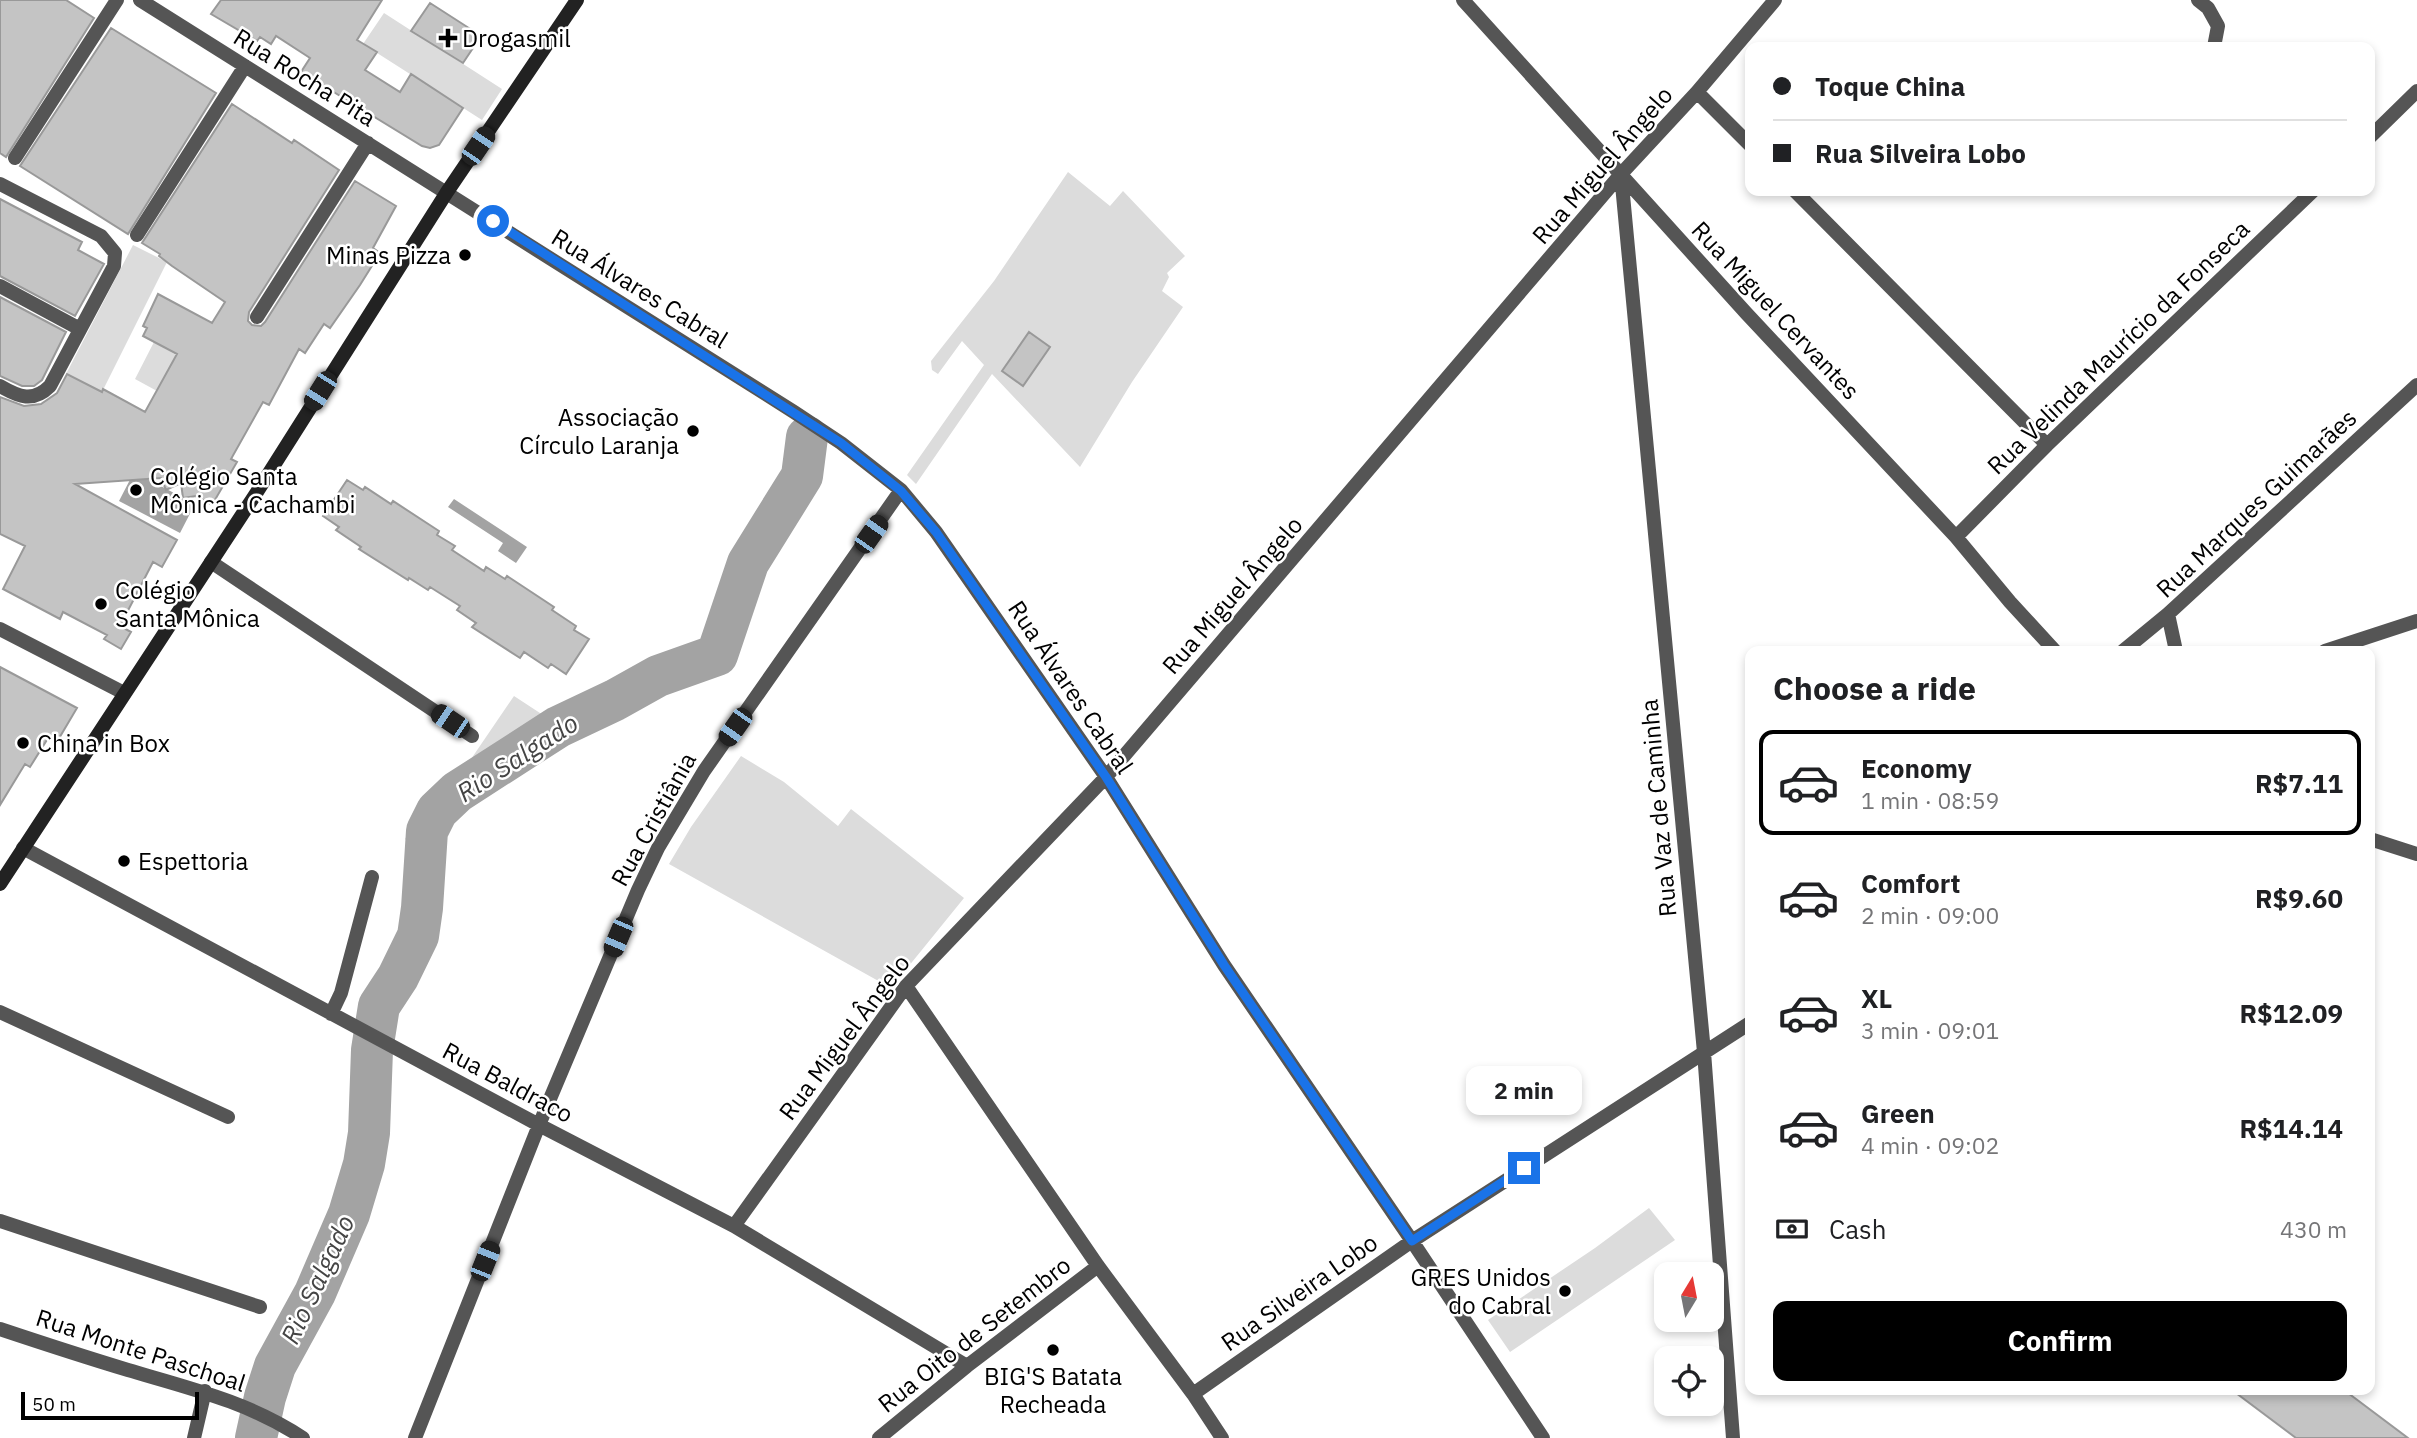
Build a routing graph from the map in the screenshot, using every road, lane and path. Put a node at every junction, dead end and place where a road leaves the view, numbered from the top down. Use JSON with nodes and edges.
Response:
{"nodes":[{"id":1,"x":117,"y":0,"type":"edge"},
{"id":2,"x":140,"y":0,"type":"edge"},
{"id":3,"x":578,"y":0,"type":"edge"},
{"id":4,"x":1463,"y":0,"type":"edge"},
{"id":5,"x":1775,"y":0,"type":"edge"},
{"id":6,"x":2198,"y":0,"type":"edge"},
{"id":7,"x":2215,"y":42,"type":"edge"},
{"id":8,"x":245,"y":66,"type":"junction"},
{"id":9,"x":2417,"y":91,"type":"edge"},
{"id":10,"x":1697,"y":92,"type":"junction"},
{"id":11,"x":2375,"y":131,"type":"edge"},
{"id":12,"x":1745,"y":140,"type":"edge"},
{"id":13,"x":368,"y":142,"type":"junction"},
{"id":14,"x":15,"y":158,"type":"dead end"},
{"id":15,"x":1622,"y":174,"type":"junction"},
{"id":16,"x":0,"y":184,"type":"edge"},
{"id":17,"x":447,"y":192,"type":"junction"},
{"id":18,"x":1800,"y":196,"type":"edge"},
{"id":19,"x":2308,"y":196,"type":"edge"},
{"id":20,"x":137,"y":234,"type":"dead end"},
{"id":21,"x":0,"y":286,"type":"edge"},
{"id":22,"x":257,"y":317,"type":"dead end"},
{"id":23,"x":80,"y":329,"type":"junction"},
{"id":24,"x":2417,"y":385,"type":"edge"},
{"id":25,"x":0,"y":386,"type":"edge"},
{"id":26,"x":2047,"y":445,"type":"junction"},
{"id":27,"x":901,"y":491,"type":"junction"},
{"id":28,"x":1956,"y":537,"type":"junction"},
{"id":29,"x":211,"y":562,"type":"junction"},
{"id":30,"x":2168,"y":614,"type":"junction"},
{"id":31,"x":2417,"y":621,"type":"edge"},
{"id":32,"x":0,"y":629,"type":"edge"},
{"id":33,"x":2050,"y":646,"type":"edge"},
{"id":34,"x":2129,"y":646,"type":"edge"},
{"id":35,"x":2175,"y":646,"type":"edge"},
{"id":36,"x":2340,"y":646,"type":"edge"},
{"id":37,"x":124,"y":693,"type":"junction"},
{"id":38,"x":471,"y":736,"type":"dead end"},
{"id":39,"x":1106,"y":777,"type":"junction"},
{"id":40,"x":2375,"y":841,"type":"edge"},
{"id":41,"x":23,"y":848,"type":"junction"},
{"id":42,"x":2417,"y":854,"type":"edge"},
{"id":43,"x":0,"y":867,"type":"edge"},
{"id":44,"x":372,"y":877,"type":"dead end"},
{"id":45,"x":0,"y":884,"type":"edge"},
{"id":46,"x":906,"y":986,"type":"junction"},
{"id":47,"x":0,"y":1012,"type":"edge"},
{"id":48,"x":335,"y":1016,"type":"junction"},
{"id":49,"x":1745,"y":1026,"type":"edge"},
{"id":50,"x":1704,"y":1052,"type":"junction"},
{"id":51,"x":228,"y":1117,"type":"dead end"},
{"id":52,"x":539,"y":1125,"type":"junction"},
{"id":53,"x":0,"y":1221,"type":"edge"},
{"id":54,"x":734,"y":1226,"type":"junction"},
{"id":55,"x":1412,"y":1241,"type":"junction"},
{"id":56,"x":1098,"y":1266,"type":"junction"},
{"id":57,"x":260,"y":1307,"type":"dead end"},
{"id":58,"x":0,"y":1329,"type":"edge"},
{"id":59,"x":967,"y":1366,"type":"junction"},
{"id":60,"x":205,"y":1391,"type":"junction"},
{"id":61,"x":1193,"y":1394,"type":"junction"},
{"id":62,"x":299,"y":1436,"type":"edge"},
{"id":63,"x":194,"y":1438,"type":"edge"},
{"id":64,"x":415,"y":1438,"type":"edge"},
{"id":65,"x":879,"y":1438,"type":"edge"},
{"id":66,"x":1222,"y":1438,"type":"edge"},
{"id":67,"x":1543,"y":1438,"type":"edge"},
{"id":68,"x":1733,"y":1438,"type":"edge"}],
"edges":[{"from":1,"to":14,"type":"street"},
{"from":2,"to":8,"type":"street","name":"Rua Rocha Pita"},
{"from":3,"to":17,"type":"street"},
{"from":4,"to":15,"type":"street","name":"Rua Miguel Cervantes"},
{"from":5,"to":10,"type":"street","name":"Rua Miguel Ângelo"},
{"from":6,"to":7,"type":"street"},
{"from":8,"to":13,"type":"street","name":"Rua Rocha Pita"},
{"from":8,"to":20,"type":"street"},
{"from":9,"to":11,"type":"street"},
{"from":10,"to":12,"type":"street"},
{"from":10,"to":15,"type":"street","name":"Rua Miguel Ângelo"},
{"from":13,"to":17,"type":"street","name":"Rua Rocha Pita"},
{"from":13,"to":22,"type":"street"},
{"from":15,"to":28,"type":"street","name":"Rua Miguel Cervantes"},
{"from":15,"to":39,"type":"street","name":"Rua Miguel Ângelo"},
{"from":15,"to":50,"type":"street","name":"Rua Vaz de Caminha"},
{"from":16,"to":23,"type":"street"},
{"from":17,"to":27,"type":"street","name":"Rua Álvares Cabral"},
{"from":17,"to":29,"type":"street"},
{"from":18,"to":26,"type":"street"},
{"from":19,"to":26,"type":"street","name":"Rua Velinda Maurício da Fonseca"},
{"from":21,"to":23,"type":"street"},
{"from":23,"to":25,"type":"street"},
{"from":24,"to":30,"type":"street","name":"Rua Marques Guimarães"},
{"from":26,"to":28,"type":"street","name":"Rua Velinda Maurício da Fonseca"},
{"from":27,"to":39,"type":"street","name":"Rua Álvares Cabral"},
{"from":27,"to":52,"type":"street","name":"Rua Cristiânia"},
{"from":28,"to":33,"type":"street","name":"Rua Miguel Cervantes"},
{"from":29,"to":37,"type":"street"},
{"from":29,"to":38,"type":"street"},
{"from":30,"to":34,"type":"street","name":"Rua Marques Guimarães"},
{"from":30,"to":35,"type":"street"},
{"from":31,"to":36,"type":"street"},
{"from":32,"to":37,"type":"street"},
{"from":37,"to":41,"type":"street"},
{"from":39,"to":46,"type":"street","name":"Rua Miguel Ângelo"},
{"from":39,"to":55,"type":"street","name":"Rua Álvares Cabral"},
{"from":40,"to":42,"type":"street"},
{"from":41,"to":43,"type":"street"},
{"from":41,"to":45,"type":"street"},
{"from":41,"to":48,"type":"street","name":"Rua Baldraco"},
{"from":44,"to":48,"type":"street"},
{"from":46,"to":54,"type":"street","name":"Rua Miguel Ângelo"},
{"from":46,"to":56,"type":"street"},
{"from":47,"to":51,"type":"street"},
{"from":48,"to":52,"type":"street","name":"Rua Baldraco"},
{"from":49,"to":50,"type":"street","name":"Rua Silveira Lobo"},
{"from":50,"to":55,"type":"street","name":"Rua Silveira Lobo"},
{"from":50,"to":68,"type":"street","name":"Rua Vaz de Caminha"},
{"from":52,"to":54,"type":"street","name":"Rua Baldraco"},
{"from":52,"to":64,"type":"street","name":"Rua Cristiânia"},
{"from":53,"to":57,"type":"street"},
{"from":54,"to":59,"type":"street","name":"Rua Baldraco"},
{"from":55,"to":61,"type":"street","name":"Rua Silveira Lobo"},
{"from":55,"to":67,"type":"street","name":"Rua Álvares Cabral"},
{"from":56,"to":59,"type":"street","name":"Rua Oito de Setembro"},
{"from":56,"to":61,"type":"street"},
{"from":58,"to":60,"type":"street","name":"Rua Monte Paschoal"},
{"from":59,"to":65,"type":"street","name":"Rua Oito de Setembro"},
{"from":60,"to":62,"type":"street","name":"Rua Monte Paschoal"},
{"from":60,"to":63,"type":"street"},
{"from":61,"to":66,"type":"street"}]}
